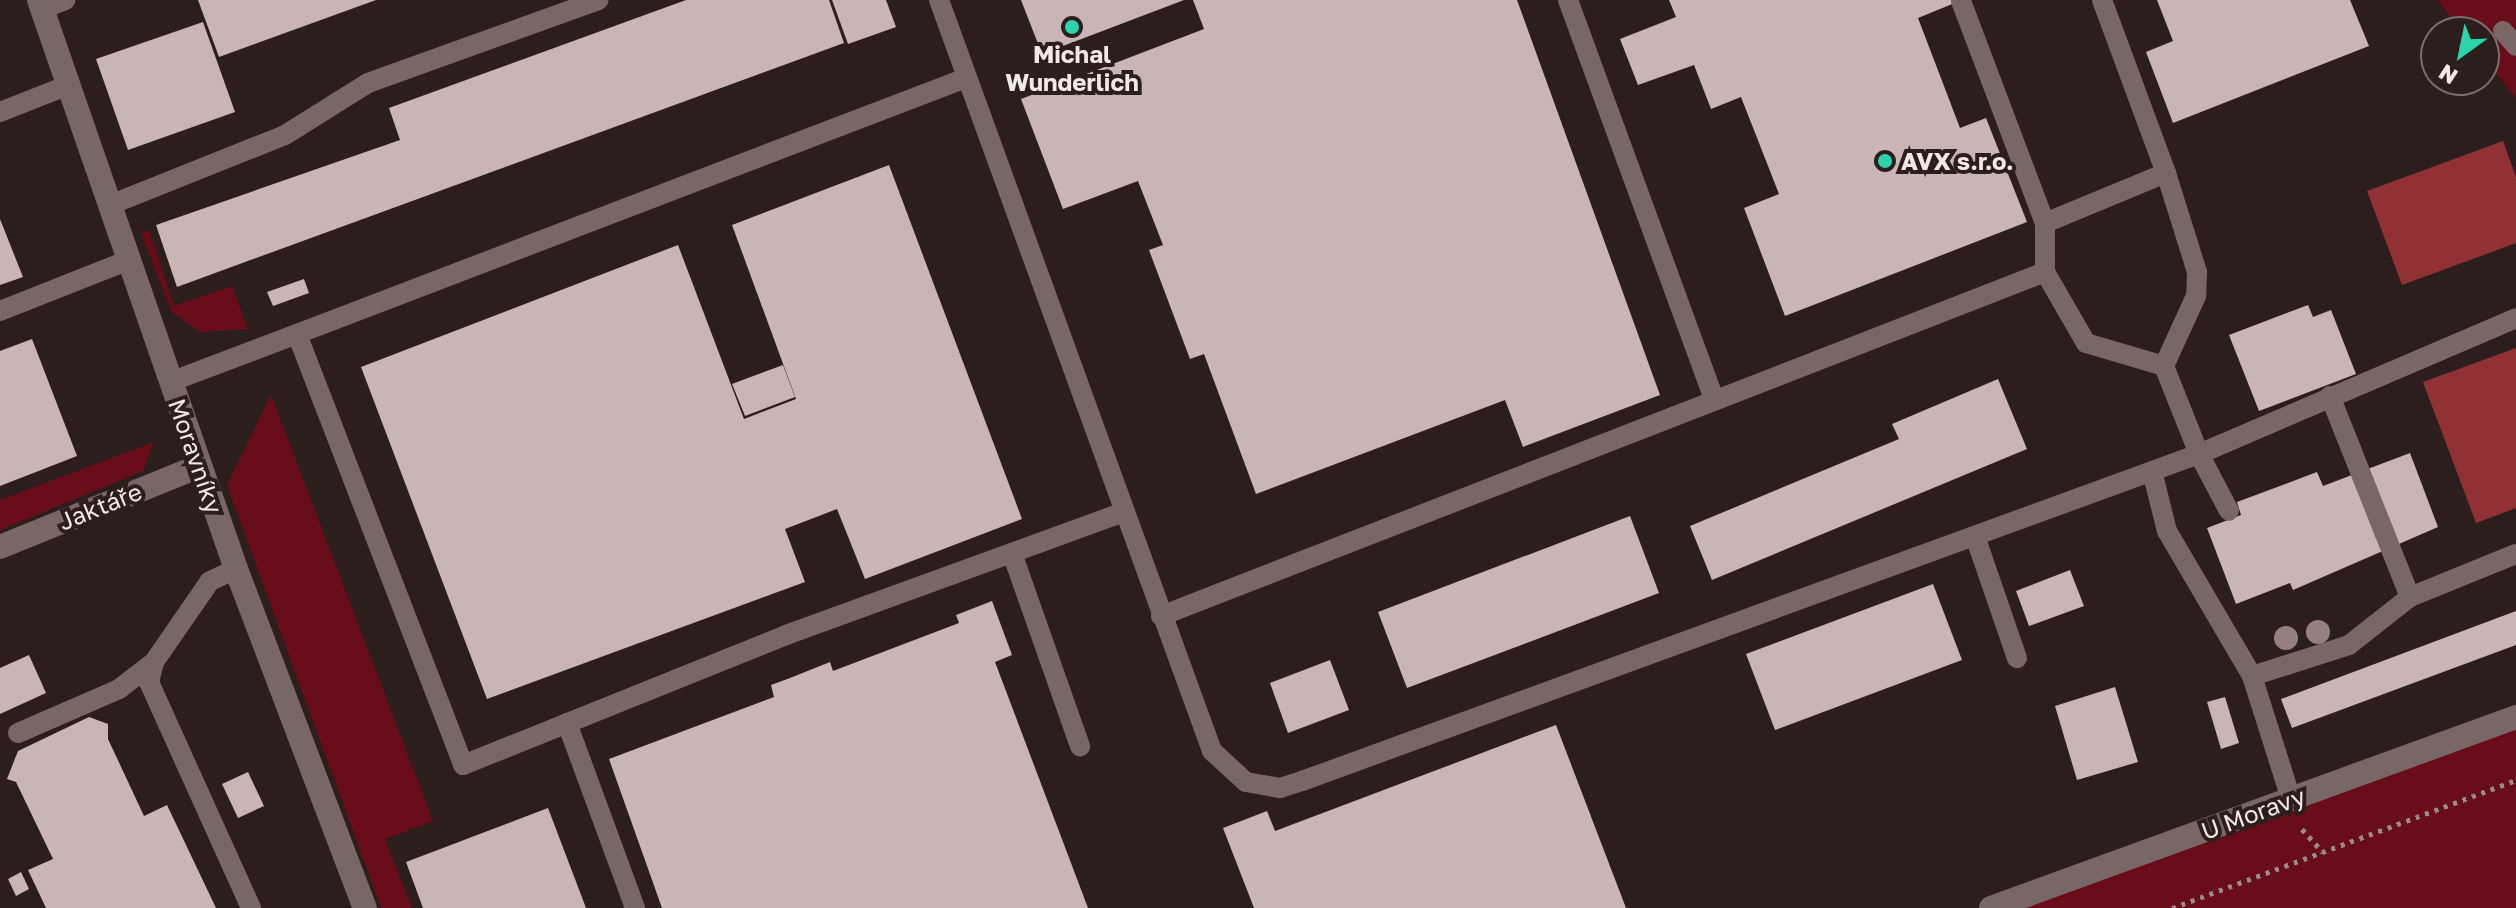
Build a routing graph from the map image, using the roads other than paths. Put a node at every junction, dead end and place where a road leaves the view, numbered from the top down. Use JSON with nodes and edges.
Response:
{"nodes":[{"id":1,"x":598,"y":0,"type":"edge"},
{"id":2,"x":939,"y":0,"type":"edge"},
{"id":3,"x":1568,"y":0,"type":"edge"},
{"id":4,"x":2102,"y":0,"type":"edge"},
{"id":5,"x":1961,"y":1,"type":"edge"},
{"id":6,"x":49,"y":3,"type":"edge"},
{"id":7,"x":966,"y":78,"type":"junction"},
{"id":8,"x":66,"y":86,"type":"junction"},
{"id":9,"x":0,"y":112,"type":"edge"},
{"id":10,"x":2166,"y":173,"type":"junction"},
{"id":11,"x":110,"y":205,"type":"junction"},
{"id":12,"x":2045,"y":223,"type":"junction"},
{"id":13,"x":129,"y":260,"type":"junction"},
{"id":14,"x":2045,"y":272,"type":"junction"},
{"id":15,"x":0,"y":311,"type":"edge"},
{"id":16,"x":2516,"y":318,"type":"edge"},
{"id":17,"x":297,"y":334,"type":"junction"},
{"id":18,"x":2164,"y":366,"type":"junction"},
{"id":19,"x":170,"y":382,"type":"junction"},
{"id":20,"x":2330,"y":396,"type":"junction"},
{"id":21,"x":1713,"y":397,"type":"junction"},
{"id":22,"x":2199,"y":454,"type":"junction"},
{"id":23,"x":199,"y":466,"type":"junction"},
{"id":24,"x":2152,"y":471,"type":"junction"},
{"id":25,"x":2229,"y":511,"type":"dead end"},
{"id":26,"x":1121,"y":513,"type":"junction"},
{"id":27,"x":1976,"y":539,"type":"junction"},
{"id":28,"x":0,"y":547,"type":"edge"},
{"id":29,"x":1012,"y":553,"type":"junction"},
{"id":30,"x":2516,"y":554,"type":"edge"},
{"id":31,"x":236,"y":569,"type":"junction"},
{"id":32,"x":2410,"y":597,"type":"junction"},
{"id":33,"x":1161,"y":616,"type":"junction"},
{"id":34,"x":2017,"y":658,"type":"dead end"},
{"id":35,"x":154,"y":662,"type":"junction"},
{"id":36,"x":2252,"y":676,"type":"junction"},
{"id":37,"x":2516,"y":717,"type":"edge"},
{"id":38,"x":567,"y":723,"type":"junction"},
{"id":39,"x":18,"y":733,"type":"dead end"},
{"id":40,"x":1080,"y":746,"type":"dead end"},
{"id":41,"x":2291,"y":799,"type":"junction"},
{"id":42,"x":251,"y":908,"type":"edge"},
{"id":43,"x":365,"y":908,"type":"edge"},
{"id":44,"x":635,"y":908,"type":"edge"},
{"id":45,"x":1991,"y":908,"type":"edge"}],
"edges":[{"from":1,"to":11,"type":"lane"},
{"from":2,"to":7,"type":"lane"},
{"from":3,"to":21,"type":"lane"},
{"from":4,"to":10,"type":"lane"},
{"from":5,"to":12,"type":"lane"},
{"from":6,"to":8,"type":"street","name":"Moravníky"},
{"from":7,"to":17,"type":"lane"},
{"from":7,"to":26,"type":"lane"},
{"from":8,"to":9,"type":"lane"},
{"from":8,"to":11,"type":"street","name":"Moravníky"},
{"from":10,"to":12,"type":"lane"},
{"from":10,"to":18,"type":"lane"},
{"from":11,"to":13,"type":"street","name":"Moravníky"},
{"from":12,"to":14,"type":"lane"},
{"from":13,"to":15,"type":"lane"},
{"from":13,"to":19,"type":"street","name":"Moravníky"},
{"from":14,"to":18,"type":"lane"},
{"from":14,"to":21,"type":"lane"},
{"from":16,"to":20,"type":"lane"},
{"from":17,"to":19,"type":"lane"},
{"from":17,"to":38,"type":"lane"},
{"from":18,"to":22,"type":"lane"},
{"from":19,"to":23,"type":"street","name":"Moravníky"},
{"from":20,"to":22,"type":"lane"},
{"from":20,"to":32,"type":"lane"},
{"from":21,"to":33,"type":"lane"},
{"from":22,"to":24,"type":"lane"},
{"from":22,"to":25,"type":"lane"},
{"from":23,"to":28,"type":"street","name":"Jaktáře"},
{"from":23,"to":31,"type":"street","name":"Moravníky"},
{"from":24,"to":27,"type":"lane"},
{"from":24,"to":36,"type":"lane"},
{"from":26,"to":29,"type":"lane"},
{"from":26,"to":33,"type":"lane"},
{"from":27,"to":33,"type":"lane"},
{"from":27,"to":34,"type":"lane"},
{"from":29,"to":38,"type":"lane"},
{"from":29,"to":40,"type":"lane"},
{"from":30,"to":32,"type":"lane"},
{"from":31,"to":35,"type":"lane"},
{"from":31,"to":43,"type":"street","name":"Moravníky"},
{"from":32,"to":36,"type":"lane"},
{"from":35,"to":39,"type":"lane"},
{"from":35,"to":42,"type":"lane"},
{"from":36,"to":41,"type":"lane"},
{"from":37,"to":41,"type":"street","name":"U Moravy"},
{"from":38,"to":44,"type":"lane"},
{"from":41,"to":45,"type":"street","name":"U Moravy"}]}
